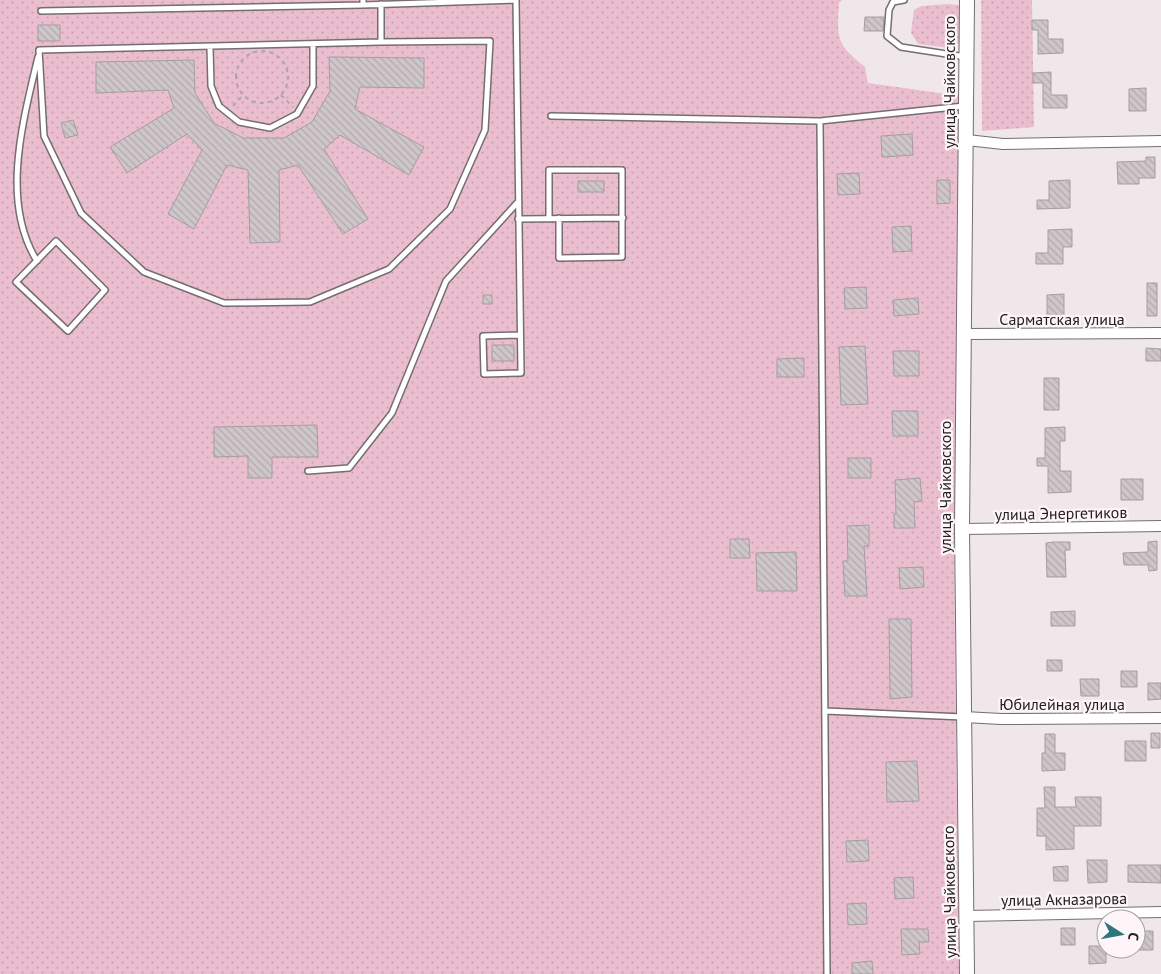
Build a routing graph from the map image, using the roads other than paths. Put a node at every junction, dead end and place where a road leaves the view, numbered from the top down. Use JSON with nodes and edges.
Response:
{"nodes":[{"id":1,"x":264,"y":0,"type":"edge"},
{"id":2,"x":904,"y":0,"type":"edge"},
{"id":3,"x":967,"y":0,"type":"edge"},
{"id":4,"x":363,"y":2,"type":"edge"},
{"id":5,"x":381,"y":4,"type":"junction"},
{"id":6,"x":264,"y":7,"type":"junction"},
{"id":7,"x":41,"y":11,"type":"dead end"},
{"id":8,"x":381,"y":42,"type":"junction"},
{"id":9,"x":313,"y":45,"type":"junction"},
{"id":10,"x":210,"y":47,"type":"junction"},
{"id":11,"x":39,"y":50,"type":"junction"},
{"id":12,"x":966,"y":57,"type":"junction"},
{"id":13,"x":967,"y":106,"type":"junction"},
{"id":14,"x":551,"y":116,"type":"dead end"},
{"id":15,"x":820,"y":121,"type":"junction"},
{"id":16,"x":967,"y":140,"type":"junction"},
{"id":17,"x":1161,"y":141,"type":"edge"},
{"id":18,"x":517,"y":203,"type":"junction"},
{"id":19,"x":559,"y":218,"type":"junction"},
{"id":20,"x":623,"y":218,"type":"junction"},
{"id":21,"x":518,"y":219,"type":"junction"},
{"id":22,"x":549,"y":219,"type":"junction"},
{"id":23,"x":37,"y":261,"type":"junction"},
{"id":24,"x":1161,"y":333,"type":"edge"},
{"id":25,"x":964,"y":334,"type":"junction"},
{"id":26,"x":520,"y":336,"type":"junction"},
{"id":27,"x":308,"y":471,"type":"dead end"},
{"id":28,"x":1161,"y":526,"type":"edge"},
{"id":29,"x":962,"y":530,"type":"junction"},
{"id":30,"x":825,"y":711,"type":"junction"},
{"id":31,"x":964,"y":717,"type":"junction"},
{"id":32,"x":1161,"y":718,"type":"edge"},
{"id":33,"x":1161,"y":912,"type":"edge"},
{"id":34,"x":967,"y":916,"type":"junction"},
{"id":35,"x":827,"y":974,"type":"edge"},
{"id":36,"x":967,"y":974,"type":"edge"}],
"edges":[{"from":1,"to":6,"type":"lane"},
{"from":2,"to":12,"type":"lane"},
{"from":3,"to":12,"type":"street","name":"улица Чайковского"},
{"from":4,"to":5,"type":"lane"},
{"from":4,"to":6,"type":"lane"},
{"from":5,"to":8,"type":"lane"},
{"from":5,"to":18,"type":"lane"},
{"from":6,"to":7,"type":"lane"},
{"from":8,"to":9,"type":"lane"},
{"from":8,"to":11,"type":"lane"},
{"from":9,"to":10,"type":"lane"},
{"from":9,"to":10,"type":"lane"},
{"from":10,"to":11,"type":"lane"},
{"from":11,"to":23,"type":"lane"},
{"from":12,"to":13,"type":"street","name":"улица Чайковского"},
{"from":13,"to":15,"type":"lane"},
{"from":13,"to":16,"type":"street","name":"улица Чайковского"},
{"from":14,"to":15,"type":"lane"},
{"from":15,"to":30,"type":"lane"},
{"from":16,"to":17,"type":"street"},
{"from":16,"to":25,"type":"street","name":"улица Чайковского"},
{"from":18,"to":21,"type":"lane"},
{"from":18,"to":27,"type":"lane"},
{"from":19,"to":20,"type":"lane"},
{"from":19,"to":20,"type":"lane"},
{"from":19,"to":22,"type":"lane"},
{"from":20,"to":22,"type":"lane"},
{"from":21,"to":22,"type":"lane"},
{"from":21,"to":26,"type":"lane"},
{"from":23,"to":23,"type":"lane"},
{"from":24,"to":25,"type":"street","name":"Сарматская улица"},
{"from":25,"to":29,"type":"street","name":"улица Чайковского"},
{"from":26,"to":26,"type":"lane"},
{"from":28,"to":29,"type":"street","name":"улица Энергетиков"},
{"from":29,"to":31,"type":"street","name":"улица Чайковского"},
{"from":30,"to":31,"type":"lane"},
{"from":30,"to":35,"type":"lane"},
{"from":31,"to":32,"type":"street","name":"Юбилейная улица"},
{"from":31,"to":34,"type":"street","name":"улица Чайковского"},
{"from":33,"to":34,"type":"street","name":"улица Акназарова"},
{"from":34,"to":36,"type":"street","name":"улица Чайковского"}]}
